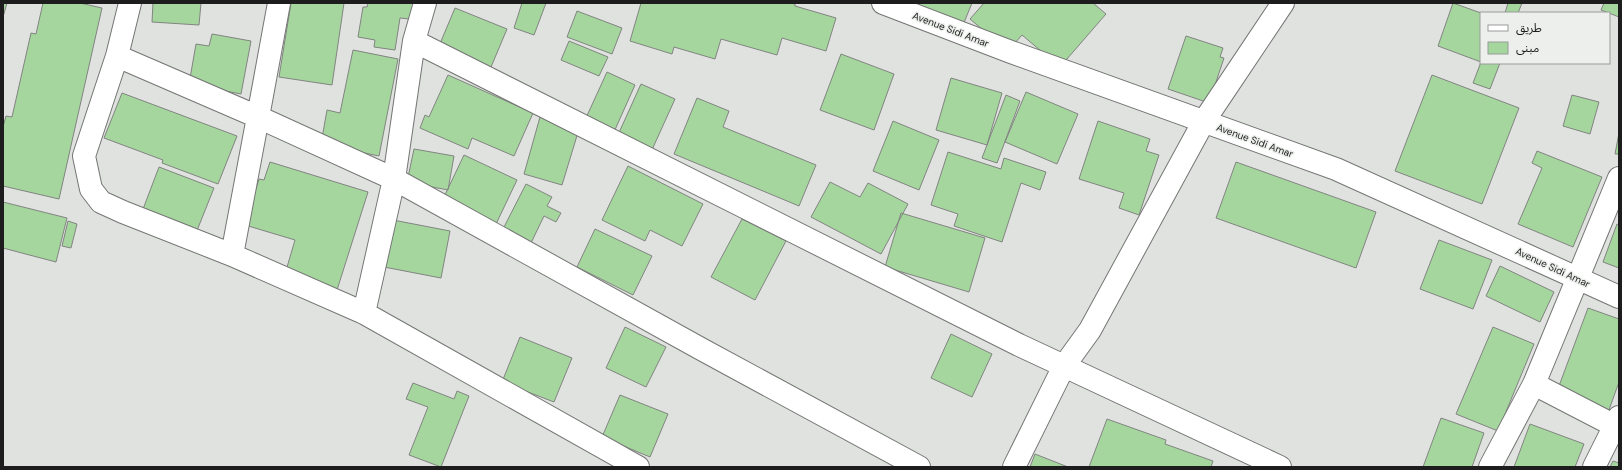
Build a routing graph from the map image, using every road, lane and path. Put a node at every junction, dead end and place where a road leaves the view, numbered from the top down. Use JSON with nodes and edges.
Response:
{"nodes":[{"id":1,"x":130,"y":3,"type":"edge"},
{"id":2,"x":279,"y":3,"type":"edge"},
{"id":3,"x":425,"y":3,"type":"edge"},
{"id":4,"x":883,"y":3,"type":"edge"},
{"id":5,"x":1284,"y":3,"type":"edge"},
{"id":6,"x":414,"y":41,"type":"junction"},
{"id":7,"x":117,"y":56,"type":"junction"},
{"id":8,"x":258,"y":117,"type":"junction"},
{"id":9,"x":1204,"y":121,"type":"junction"},
{"id":10,"x":1619,"y":178,"type":"edge"},
{"id":11,"x":394,"y":179,"type":"junction"},
{"id":12,"x":232,"y":255,"type":"junction"},
{"id":13,"x":1578,"y":279,"type":"junction"},
{"id":14,"x":1619,"y":297,"type":"edge"},
{"id":15,"x":364,"y":313,"type":"junction"},
{"id":16,"x":1064,"y":366,"type":"junction"},
{"id":17,"x":1534,"y":384,"type":"junction"},
{"id":18,"x":1618,"y":424,"type":"edge"},
{"id":19,"x":638,"y":467,"type":"edge"},
{"id":20,"x":919,"y":467,"type":"edge"},
{"id":21,"x":1014,"y":467,"type":"edge"},
{"id":22,"x":1280,"y":467,"type":"edge"},
{"id":23,"x":1490,"y":467,"type":"edge"},
{"id":24,"x":1594,"y":467,"type":"edge"}],
"edges":[{"from":1,"to":7,"type":"street"},
{"from":2,"to":8,"type":"street"},
{"from":3,"to":6,"type":"street"},
{"from":4,"to":9,"type":"street","name":"Avenue Sidi Amar"},
{"from":5,"to":9,"type":"street"},
{"from":6,"to":11,"type":"street"},
{"from":6,"to":16,"type":"street"},
{"from":7,"to":8,"type":"street"},
{"from":7,"to":12,"type":"street"},
{"from":8,"to":11,"type":"street"},
{"from":8,"to":12,"type":"street"},
{"from":9,"to":13,"type":"street","name":"Avenue Sidi Amar"},
{"from":9,"to":16,"type":"street"},
{"from":10,"to":13,"type":"street"},
{"from":11,"to":15,"type":"street"},
{"from":11,"to":20,"type":"street"},
{"from":12,"to":15,"type":"street"},
{"from":13,"to":14,"type":"street","name":"Avenue Sidi Amar"},
{"from":13,"to":17,"type":"street"},
{"from":15,"to":19,"type":"street"},
{"from":16,"to":21,"type":"street"},
{"from":16,"to":22,"type":"street"},
{"from":17,"to":18,"type":"street"},
{"from":17,"to":23,"type":"street"},
{"from":18,"to":24,"type":"street"}]}
